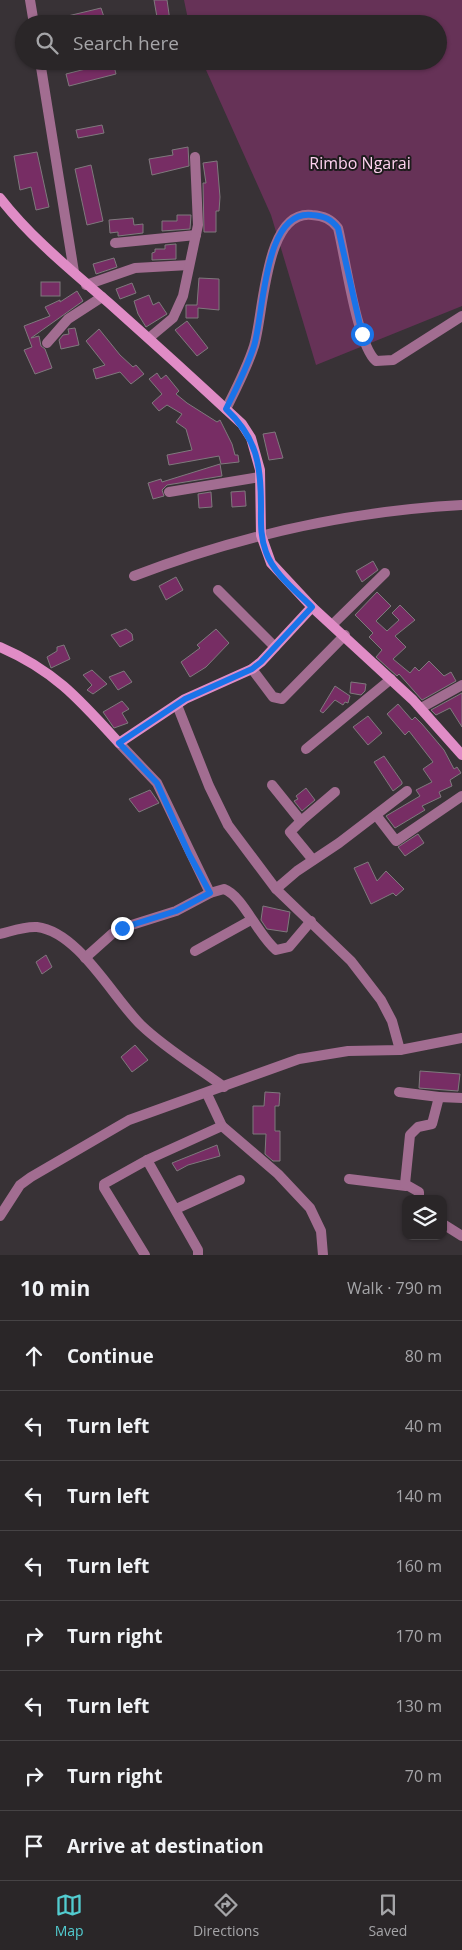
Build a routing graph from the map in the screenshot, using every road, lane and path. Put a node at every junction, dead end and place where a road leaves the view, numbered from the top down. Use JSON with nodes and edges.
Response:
{"nodes":[{"id":1,"x":30,"y":0,"type":"edge"},
{"id":2,"x":32,"y":15,"type":"edge"},
{"id":3,"x":41,"y":70,"type":"edge"},
{"id":4,"x":195,"y":156,"type":"dead end"},
{"id":5,"x":0,"y":198,"type":"edge"},
{"id":6,"x":196,"y":235,"type":"junction"},
{"id":7,"x":114,"y":243,"type":"dead end"},
{"id":8,"x":189,"y":265,"type":"junction"},
{"id":9,"x":74,"y":272,"type":"junction"},
{"id":10,"x":86,"y":285,"type":"junction"},
{"id":11,"x":102,"y":297,"type":"junction"},
{"id":12,"x":462,"y":316,"type":"edge"},
{"id":13,"x":150,"y":338,"type":"junction"},
{"id":14,"x":47,"y":343,"type":"dead end"},
{"id":15,"x":226,"y":409,"type":"junction"},
{"id":16,"x":260,"y":477,"type":"junction"},
{"id":17,"x":169,"y":492,"type":"dead end"},
{"id":18,"x":462,"y":505,"type":"edge"},
{"id":19,"x":261,"y":536,"type":"junction"},
{"id":20,"x":385,"y":573,"type":"dead end"},
{"id":21,"x":134,"y":576,"type":"dead end"},
{"id":22,"x":218,"y":590,"type":"dead end"},
{"id":23,"x":312,"y":607,"type":"junction"},
{"id":24,"x":332,"y":625,"type":"junction"},
{"id":25,"x":344,"y":635,"type":"junction"},
{"id":26,"x":0,"y":647,"type":"edge"},
{"id":27,"x":275,"y":647,"type":"junction"},
{"id":28,"x":252,"y":669,"type":"junction"},
{"id":29,"x":391,"y":679,"type":"junction"},
{"id":30,"x":462,"y":686,"type":"edge"},
{"id":31,"x":177,"y":705,"type":"junction"},
{"id":32,"x":421,"y":708,"type":"junction"},
{"id":33,"x":119,"y":743,"type":"junction"},
{"id":34,"x":306,"y":749,"type":"dead end"},
{"id":35,"x":462,"y":755,"type":"edge"},
{"id":36,"x":272,"y":785,"type":"dead end"},
{"id":37,"x":407,"y":791,"type":"dead end"},
{"id":38,"x":335,"y":792,"type":"dead end"},
{"id":39,"x":462,"y":796,"type":"edge"},
{"id":40,"x":376,"y":815,"type":"junction"},
{"id":41,"x":301,"y":821,"type":"junction"},
{"id":42,"x":313,"y":860,"type":"junction"},
{"id":43,"x":276,"y":889,"type":"junction"},
{"id":44,"x":210,"y":893,"type":"junction"},
{"id":45,"x":250,"y":920,"type":"junction"},
{"id":46,"x":311,"y":921,"type":"junction"},
{"id":47,"x":0,"y":934,"type":"edge"},
{"id":48,"x":195,"y":951,"type":"dead end"},
{"id":49,"x":85,"y":958,"type":"junction"},
{"id":50,"x":462,"y":1038,"type":"edge"},
{"id":51,"x":400,"y":1050,"type":"junction"},
{"id":52,"x":224,"y":1087,"type":"junction"},
{"id":53,"x":399,"y":1092,"type":"dead end"},
{"id":54,"x":207,"y":1094,"type":"junction"},
{"id":55,"x":439,"y":1097,"type":"junction"},
{"id":56,"x":462,"y":1098,"type":"edge"},
{"id":57,"x":222,"y":1126,"type":"junction"},
{"id":58,"x":147,"y":1160,"type":"junction"},
{"id":59,"x":349,"y":1179,"type":"dead end"},
{"id":60,"x":240,"y":1180,"type":"dead end"},
{"id":61,"x":406,"y":1186,"type":"junction"},
{"id":62,"x":418,"y":1195,"type":"edge"},
{"id":63,"x":176,"y":1209,"type":"junction"},
{"id":64,"x":0,"y":1216,"type":"edge"},
{"id":65,"x":447,"y":1227,"type":"edge"},
{"id":66,"x":462,"y":1236,"type":"edge"},
{"id":67,"x":145,"y":1255,"type":"edge"},
{"id":68,"x":198,"y":1255,"type":"edge"},
{"id":69,"x":324,"y":1255,"type":"edge"}],
"edges":[{"from":1,"to":2,"type":"street"},
{"from":3,"to":9,"type":"street"},
{"from":4,"to":6,"type":"street"},
{"from":5,"to":9,"type":"street"},
{"from":6,"to":7,"type":"street"},
{"from":6,"to":8,"type":"street"},
{"from":8,"to":10,"type":"street"},
{"from":8,"to":13,"type":"street"},
{"from":9,"to":10,"type":"street"},
{"from":10,"to":11,"type":"street"},
{"from":11,"to":13,"type":"street"},
{"from":11,"to":14,"type":"street"},
{"from":12,"to":15,"type":"street"},
{"from":13,"to":15,"type":"street"},
{"from":15,"to":16,"type":"street"},
{"from":16,"to":17,"type":"street"},
{"from":16,"to":19,"type":"street"},
{"from":18,"to":19,"type":"street"},
{"from":19,"to":21,"type":"street"},
{"from":19,"to":23,"type":"street"},
{"from":20,"to":24,"type":"street"},
{"from":22,"to":27,"type":"street"},
{"from":23,"to":24,"type":"street"},
{"from":23,"to":27,"type":"street"},
{"from":24,"to":25,"type":"street"},
{"from":25,"to":28,"type":"street"},
{"from":25,"to":29,"type":"street"},
{"from":26,"to":33,"type":"street"},
{"from":27,"to":28,"type":"street"},
{"from":28,"to":31,"type":"street"},
{"from":29,"to":32,"type":"street"},
{"from":29,"to":34,"type":"street"},
{"from":30,"to":32,"type":"street"},
{"from":31,"to":33,"type":"street"},
{"from":31,"to":43,"type":"street"},
{"from":32,"to":35,"type":"street"},
{"from":33,"to":44,"type":"street"},
{"from":36,"to":41,"type":"street"},
{"from":37,"to":40,"type":"street"},
{"from":38,"to":41,"type":"street"},
{"from":39,"to":40,"type":"street"},
{"from":40,"to":42,"type":"street"},
{"from":41,"to":42,"type":"street"},
{"from":42,"to":43,"type":"street"},
{"from":43,"to":46,"type":"street"},
{"from":44,"to":45,"type":"street"},
{"from":44,"to":49,"type":"street"},
{"from":45,"to":46,"type":"street"},
{"from":45,"to":48,"type":"street"},
{"from":46,"to":51,"type":"street"},
{"from":47,"to":49,"type":"street"},
{"from":49,"to":52,"type":"street"},
{"from":50,"to":51,"type":"street"},
{"from":51,"to":52,"type":"street"},
{"from":52,"to":54,"type":"street"},
{"from":53,"to":55,"type":"street"},
{"from":54,"to":57,"type":"street"},
{"from":54,"to":64,"type":"street"},
{"from":55,"to":56,"type":"street"},
{"from":55,"to":61,"type":"street"},
{"from":57,"to":58,"type":"street"},
{"from":57,"to":69,"type":"street"},
{"from":58,"to":63,"type":"street"},
{"from":58,"to":67,"type":"street"},
{"from":59,"to":61,"type":"street"},
{"from":60,"to":63,"type":"street"},
{"from":61,"to":62,"type":"street"},
{"from":63,"to":68,"type":"street"},
{"from":65,"to":66,"type":"street"}]}
